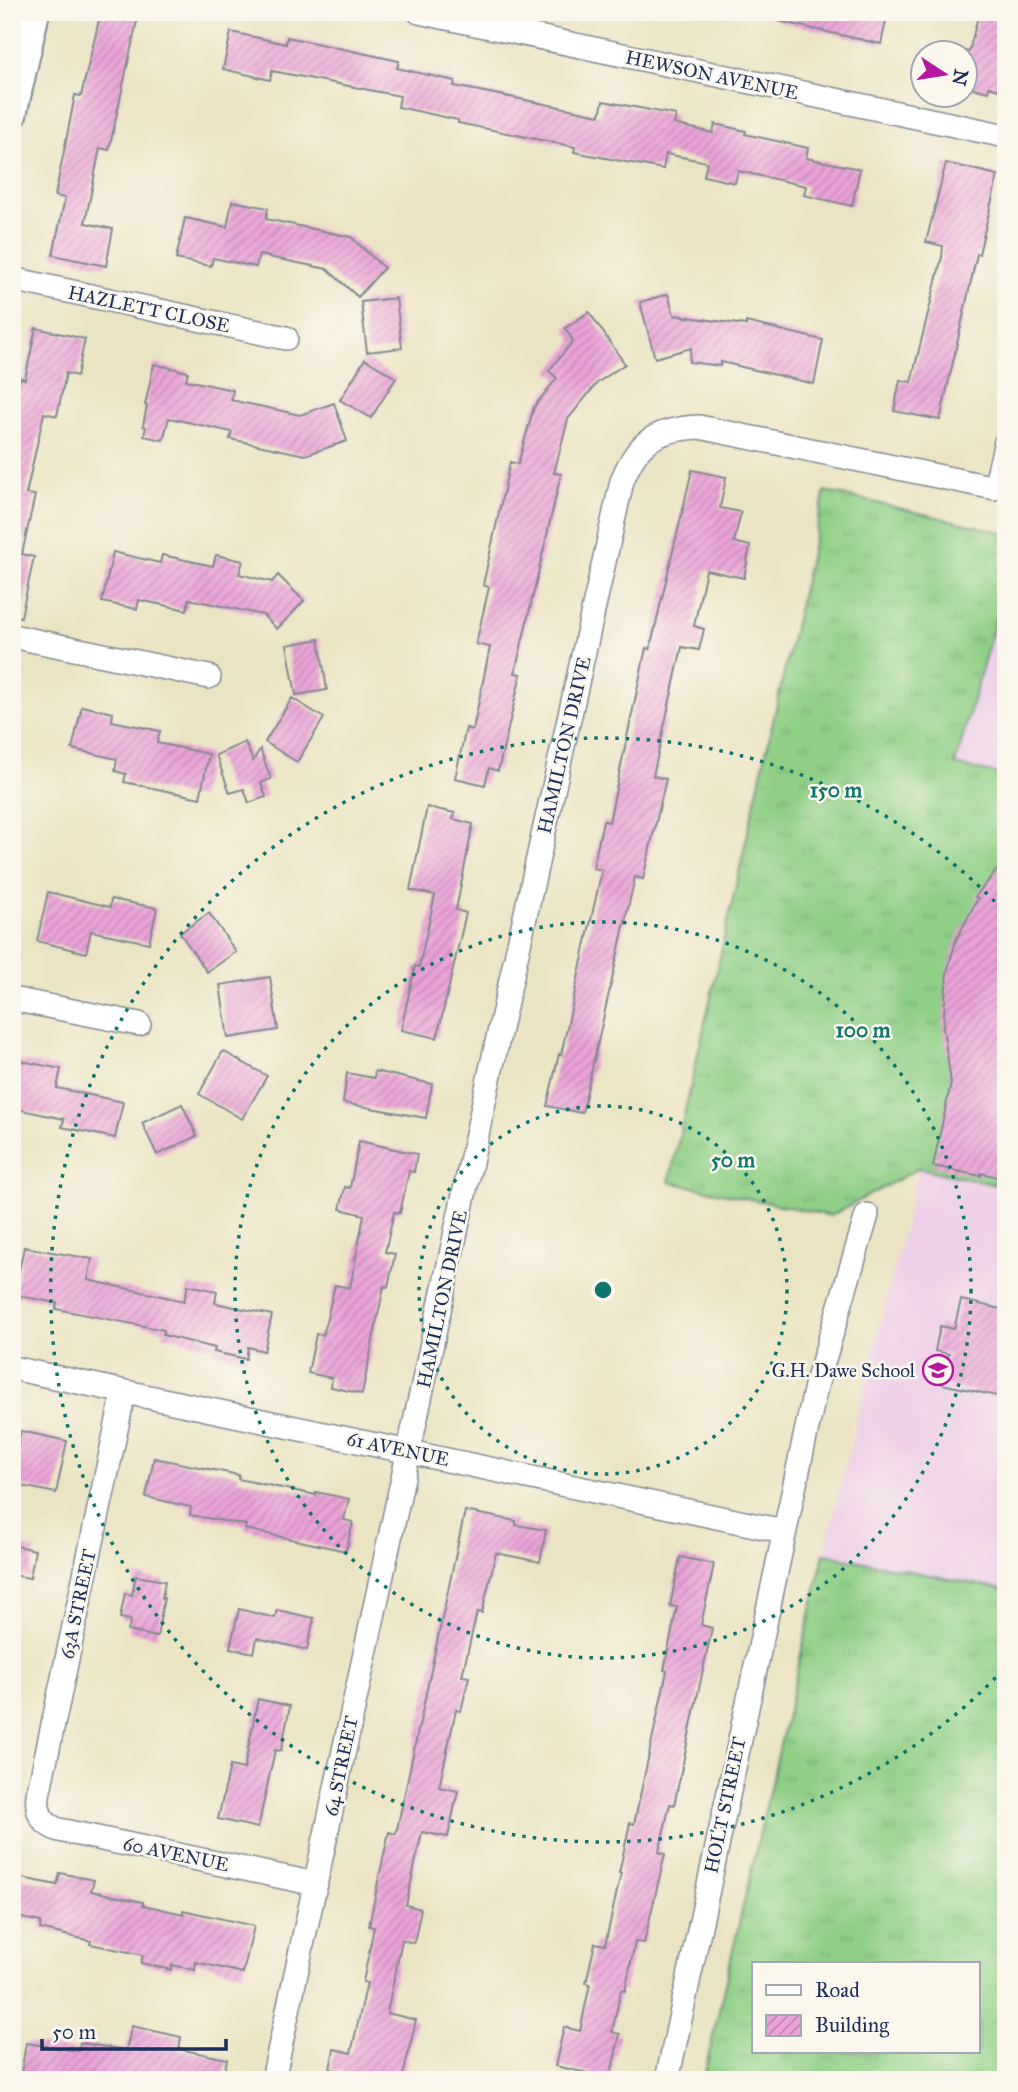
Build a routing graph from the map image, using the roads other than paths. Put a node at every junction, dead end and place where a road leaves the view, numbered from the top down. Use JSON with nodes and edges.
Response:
{"nodes":[{"id":1,"x":34,"y":12,"type":"edge"},
{"id":2,"x":419,"y":12,"type":"edge"},
{"id":3,"x":12,"y":115,"type":"edge"},
{"id":4,"x":1006,"y":136,"type":"edge"},
{"id":5,"x":12,"y":279,"type":"edge"},
{"id":6,"x":286,"y":338,"type":"dead end"},
{"id":7,"x":1006,"y":442,"type":"edge"},
{"id":8,"x":12,"y":636,"type":"edge"},
{"id":9,"x":209,"y":677,"type":"dead end"},
{"id":10,"x":12,"y":999,"type":"edge"},
{"id":11,"x":139,"y":1024,"type":"dead end"},
{"id":12,"x":867,"y":1215,"type":"dead end"},
{"id":13,"x":12,"y":1368,"type":"edge"},
{"id":14,"x":124,"y":1392,"type":"junction"},
{"id":15,"x":408,"y":1452,"type":"junction"},
{"id":16,"x":783,"y":1531,"type":"junction"},
{"id":17,"x":40,"y":1816,"type":"joint"},
{"id":18,"x":316,"y":1884,"type":"junction"},
{"id":19,"x":273,"y":2080,"type":"edge"},
{"id":20,"x":667,"y":2080,"type":"edge"}],
"edges":[{"from":1,"to":3,"type":"street"},
{"from":2,"to":4,"type":"street","name":"HEWSON AVENUE"},
{"from":5,"to":6,"type":"street","name":"HAZLETT CLOSE"},
{"from":7,"to":15,"type":"street","name":"HAMILTON DRIVE"},
{"from":8,"to":9,"type":"street"},
{"from":10,"to":11,"type":"street"},
{"from":12,"to":16,"type":"street","name":"HOLT STREET"},
{"from":13,"to":14,"type":"street","name":"61 AVENUE"},
{"from":14,"to":15,"type":"street","name":"61 AVENUE"},
{"from":14,"to":17,"type":"street","name":"63A STREET"},
{"from":15,"to":16,"type":"street","name":"61 AVENUE"},
{"from":15,"to":18,"type":"street","name":"64 STREET"},
{"from":16,"to":20,"type":"street","name":"HOLT STREET"},
{"from":17,"to":18,"type":"street","name":"60 AVENUE"},
{"from":18,"to":19,"type":"street","name":"64 STREET"}]}
